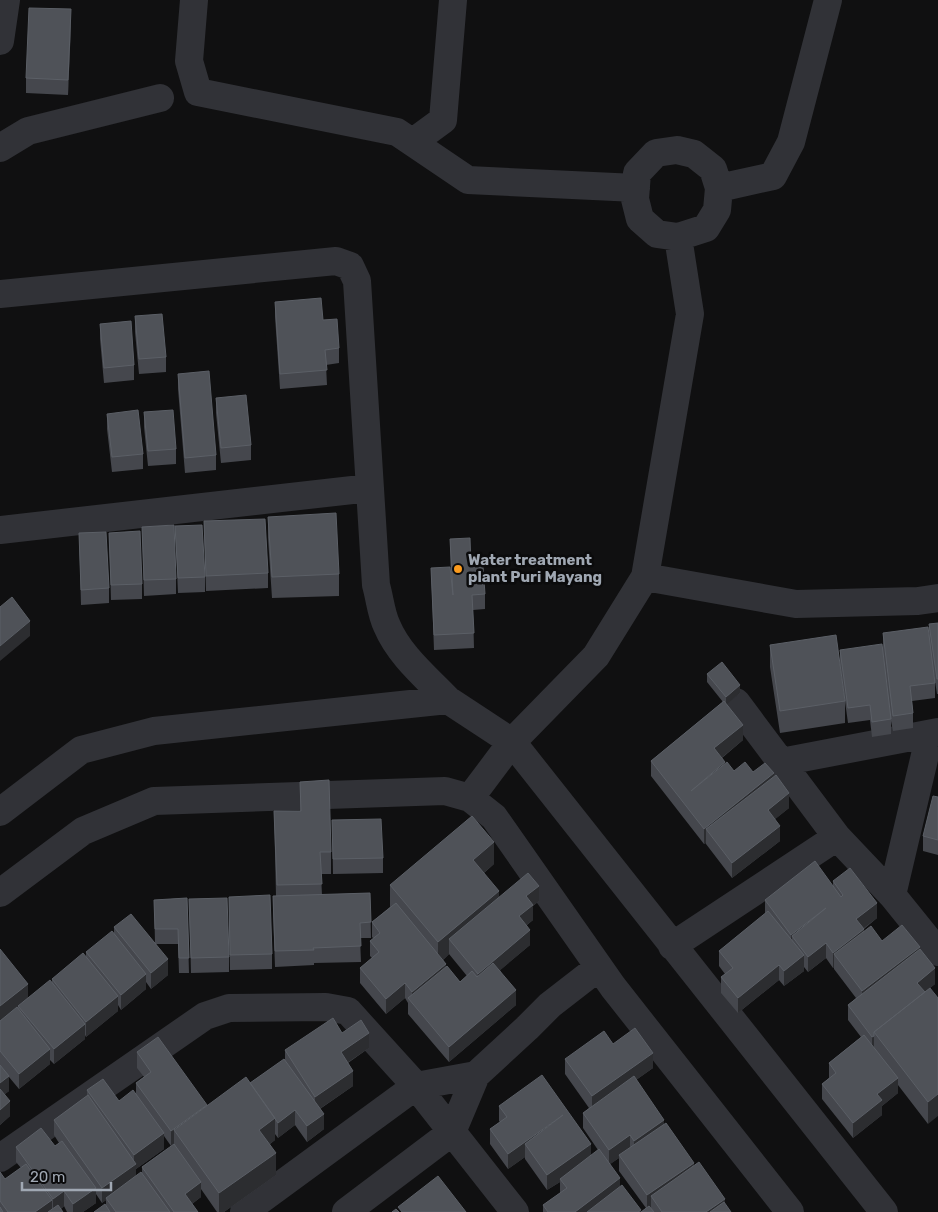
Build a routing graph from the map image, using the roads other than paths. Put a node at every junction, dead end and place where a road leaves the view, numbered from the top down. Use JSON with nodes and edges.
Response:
{"nodes":[{"id":1,"x":6,"y":0,"type":"edge"},
{"id":2,"x":194,"y":0,"type":"edge"},
{"id":3,"x":453,"y":0,"type":"edge"},
{"id":4,"x":828,"y":0,"type":"edge"},
{"id":5,"x":0,"y":42,"type":"edge"},
{"id":6,"x":160,"y":98,"type":"dead end"},
{"id":7,"x":413,"y":142,"type":"junction"},
{"id":8,"x":0,"y":148,"type":"edge"},
{"id":9,"x":636,"y":188,"type":"junction"},
{"id":10,"x":719,"y":188,"type":"junction"},
{"id":11,"x":678,"y":237,"type":"junction"},
{"id":12,"x":0,"y":294,"type":"edge"},
{"id":13,"x":370,"y":488,"type":"junction"},
{"id":14,"x":0,"y":523,"type":"edge"},
{"id":15,"x":645,"y":577,"type":"junction"},
{"id":16,"x":938,"y":598,"type":"edge"},
{"id":17,"x":448,"y":700,"type":"junction"},
{"id":18,"x":736,"y":702,"type":"dead end"},
{"id":19,"x":934,"y":733,"type":"edge"},
{"id":20,"x":512,"y":742,"type":"junction"},
{"id":21,"x":780,"y":762,"type":"junction"},
{"id":22,"x":470,"y":798,"type":"junction"},
{"id":23,"x":0,"y":812,"type":"edge"},
{"id":24,"x":837,"y":837,"type":"junction"},
{"id":25,"x":0,"y":894,"type":"edge"},
{"id":26,"x":892,"y":895,"type":"junction"},
{"id":27,"x":672,"y":946,"type":"junction"},
{"id":28,"x":938,"y":952,"type":"edge"},
{"id":29,"x":599,"y":967,"type":"junction"},
{"id":30,"x":476,"y":1075,"type":"junction"},
{"id":31,"x":416,"y":1086,"type":"junction"},
{"id":32,"x":452,"y":1132,"type":"junction"},
{"id":33,"x":0,"y":1158,"type":"edge"},
{"id":34,"x":244,"y":1212,"type":"edge"},
{"id":35,"x":346,"y":1212,"type":"edge"},
{"id":36,"x":516,"y":1212,"type":"edge"},
{"id":37,"x":790,"y":1212,"type":"edge"},
{"id":38,"x":884,"y":1212,"type":"edge"}],
"edges":[{"from":1,"to":5,"type":"street"},
{"from":2,"to":7,"type":"street"},
{"from":3,"to":7,"type":"street"},
{"from":4,"to":10,"type":"street"},
{"from":6,"to":8,"type":"street"},
{"from":7,"to":9,"type":"street"},
{"from":9,"to":10,"type":"street"},
{"from":9,"to":11,"type":"street"},
{"from":10,"to":11,"type":"street"},
{"from":11,"to":15,"type":"street"},
{"from":12,"to":13,"type":"street"},
{"from":13,"to":14,"type":"street"},
{"from":13,"to":17,"type":"street"},
{"from":15,"to":16,"type":"street"},
{"from":15,"to":20,"type":"street"},
{"from":17,"to":20,"type":"street"},
{"from":17,"to":23,"type":"street"},
{"from":18,"to":21,"type":"street"},
{"from":19,"to":21,"type":"street"},
{"from":19,"to":26,"type":"street"},
{"from":20,"to":22,"type":"street"},
{"from":20,"to":27,"type":"street"},
{"from":21,"to":24,"type":"street"},
{"from":22,"to":25,"type":"street"},
{"from":22,"to":29,"type":"street"},
{"from":24,"to":26,"type":"street"},
{"from":24,"to":27,"type":"street"},
{"from":26,"to":28,"type":"street"},
{"from":27,"to":38,"type":"street"},
{"from":29,"to":30,"type":"street"},
{"from":29,"to":37,"type":"street"},
{"from":30,"to":31,"type":"street"},
{"from":30,"to":32,"type":"street"},
{"from":31,"to":32,"type":"street"},
{"from":31,"to":33,"type":"street"},
{"from":31,"to":34,"type":"street"},
{"from":32,"to":35,"type":"street"},
{"from":32,"to":36,"type":"street"}]}
